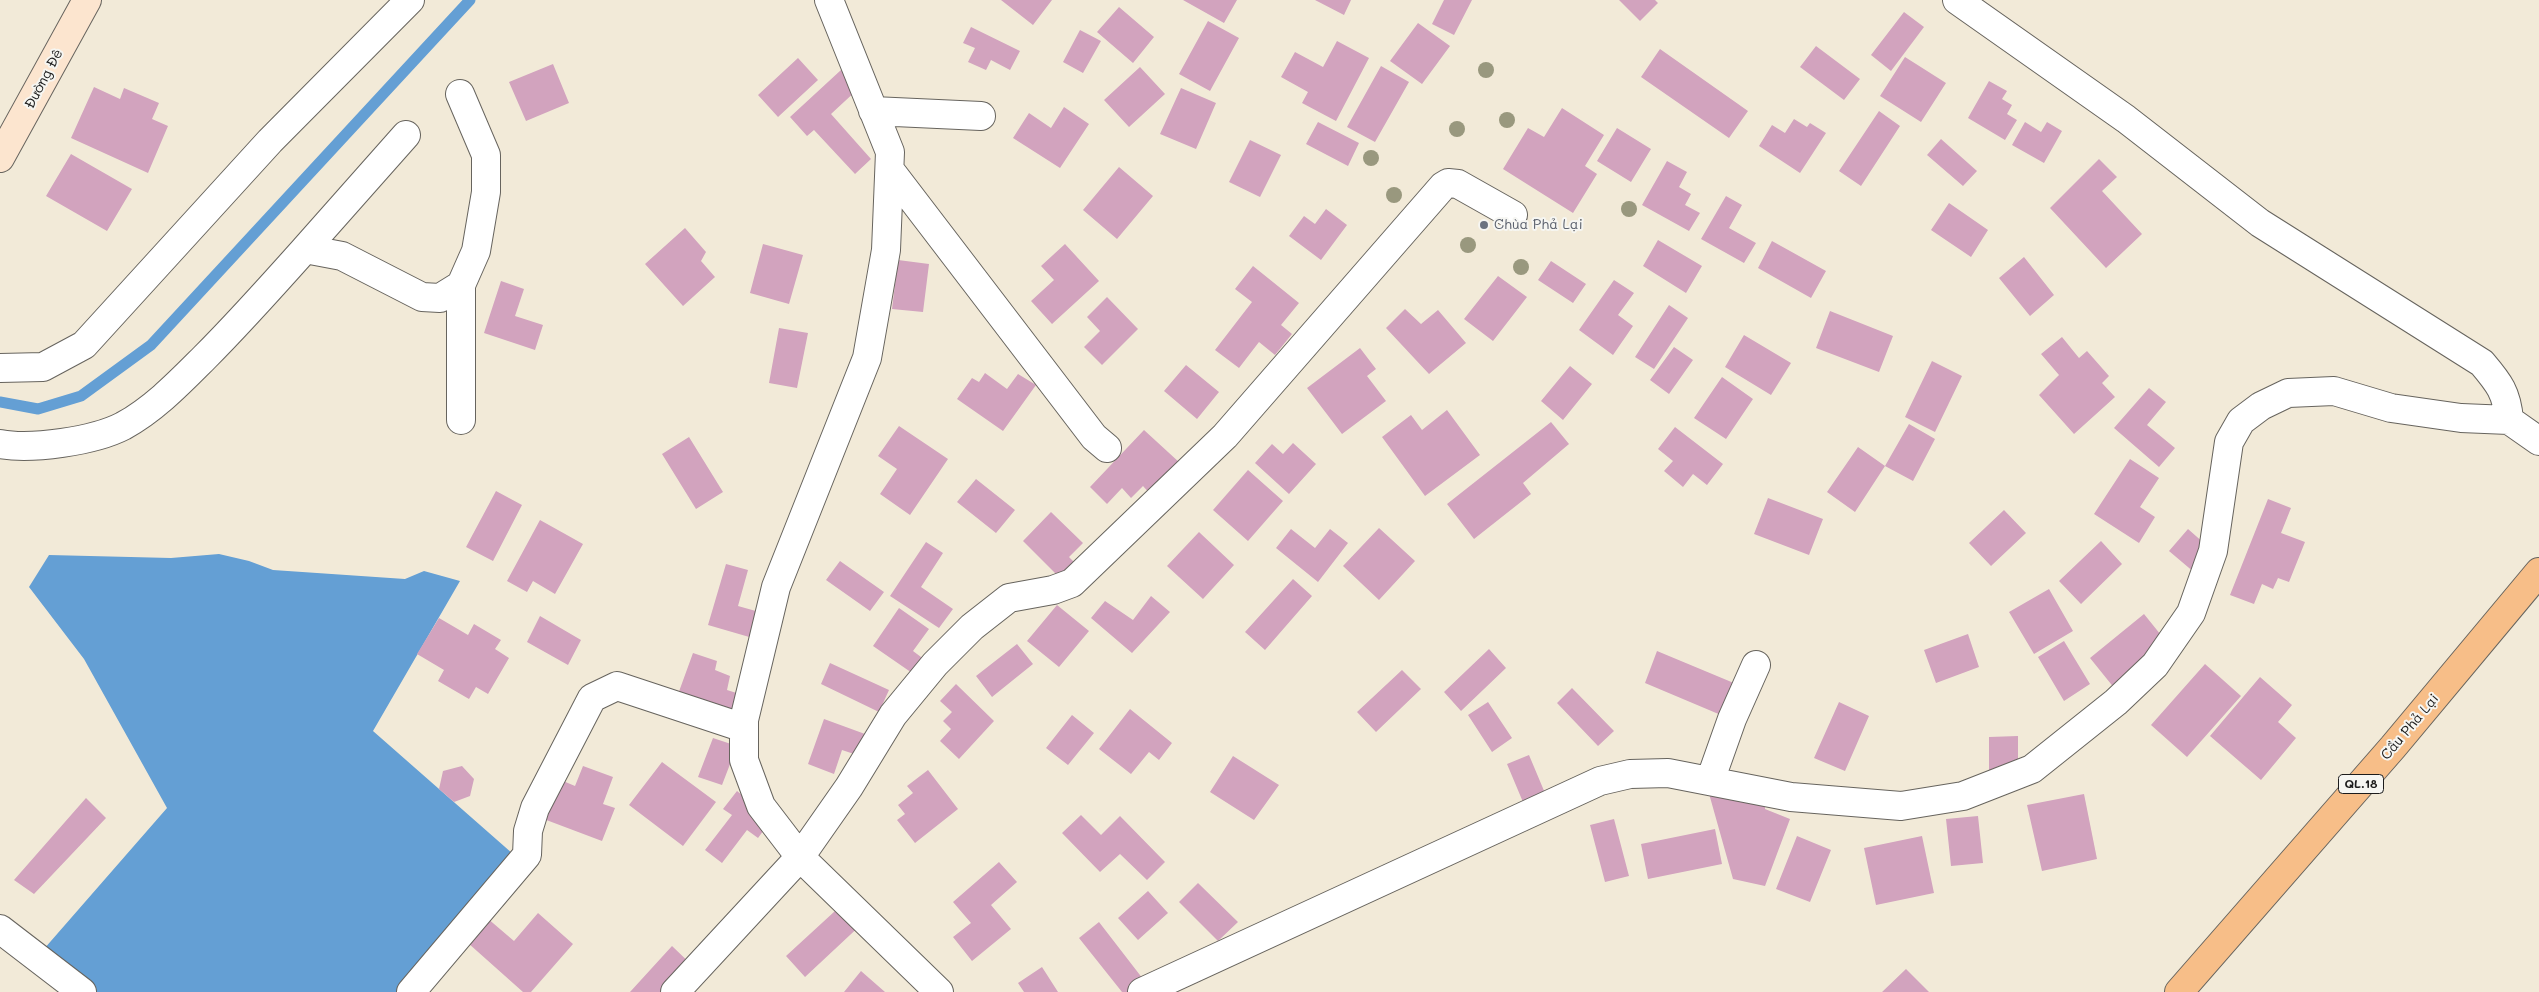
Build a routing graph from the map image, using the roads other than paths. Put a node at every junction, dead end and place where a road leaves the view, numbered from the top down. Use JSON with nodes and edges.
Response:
{"nodes":[{"id":1,"x":87,"y":0,"type":"edge"},
{"id":2,"x":410,"y":0,"type":"edge"},
{"id":3,"x":829,"y":0,"type":"edge"},
{"id":4,"x":1957,"y":0,"type":"edge"},
{"id":5,"x":460,"y":94,"type":"dead end"},
{"id":6,"x":873,"y":111,"type":"junction"},
{"id":7,"x":981,"y":116,"type":"dead end"},
{"id":8,"x":406,"y":136,"type":"dead end"},
{"id":9,"x":0,"y":158,"type":"edge"},
{"id":10,"x":890,"y":170,"type":"junction"},
{"id":11,"x":1513,"y":215,"type":"dead end"},
{"id":12,"x":305,"y":249,"type":"junction"},
{"id":13,"x":461,"y":285,"type":"junction"},
{"id":14,"x":0,"y":368,"type":"edge"},
{"id":15,"x":461,"y":420,"type":"dead end"},
{"id":16,"x":2509,"y":420,"type":"junction"},
{"id":17,"x":2539,"y":441,"type":"edge"},
{"id":18,"x":0,"y":444,"type":"edge"},
{"id":19,"x":1107,"y":448,"type":"dead end"},
{"id":20,"x":2539,"y":572,"type":"edge"},
{"id":21,"x":1756,"y":665,"type":"dead end"},
{"id":22,"x":744,"y":728,"type":"junction"},
{"id":23,"x":1710,"y":781,"type":"junction"},
{"id":24,"x":800,"y":857,"type":"junction"},
{"id":25,"x":0,"y":928,"type":"edge"},
{"id":26,"x":82,"y":992,"type":"edge"},
{"id":27,"x":411,"y":992,"type":"edge"},
{"id":28,"x":675,"y":992,"type":"edge"},
{"id":29,"x":939,"y":992,"type":"edge"},
{"id":30,"x":1142,"y":992,"type":"edge"},
{"id":31,"x":2179,"y":992,"type":"edge"}],
"edges":[{"from":1,"to":9,"type":"street","name":"Đường Đê"},
{"from":2,"to":14,"type":"street"},
{"from":3,"to":6,"type":"street"},
{"from":4,"to":16,"type":"street"},
{"from":5,"to":13,"type":"street"},
{"from":6,"to":7,"type":"street"},
{"from":6,"to":10,"type":"street"},
{"from":8,"to":12,"type":"street"},
{"from":10,"to":19,"type":"street"},
{"from":10,"to":22,"type":"street"},
{"from":11,"to":24,"type":"street"},
{"from":12,"to":13,"type":"street"},
{"from":12,"to":18,"type":"street"},
{"from":13,"to":15,"type":"street"},
{"from":16,"to":17,"type":"street"},
{"from":16,"to":23,"type":"street"},
{"from":20,"to":31,"type":"highway","name":"Cầu Phả Lại","number":"QL.18"},
{"from":21,"to":23,"type":"street"},
{"from":22,"to":24,"type":"street"},
{"from":22,"to":27,"type":"street"},
{"from":23,"to":30,"type":"street"},
{"from":24,"to":28,"type":"street"},
{"from":24,"to":29,"type":"street"},
{"from":25,"to":26,"type":"street"}]}
